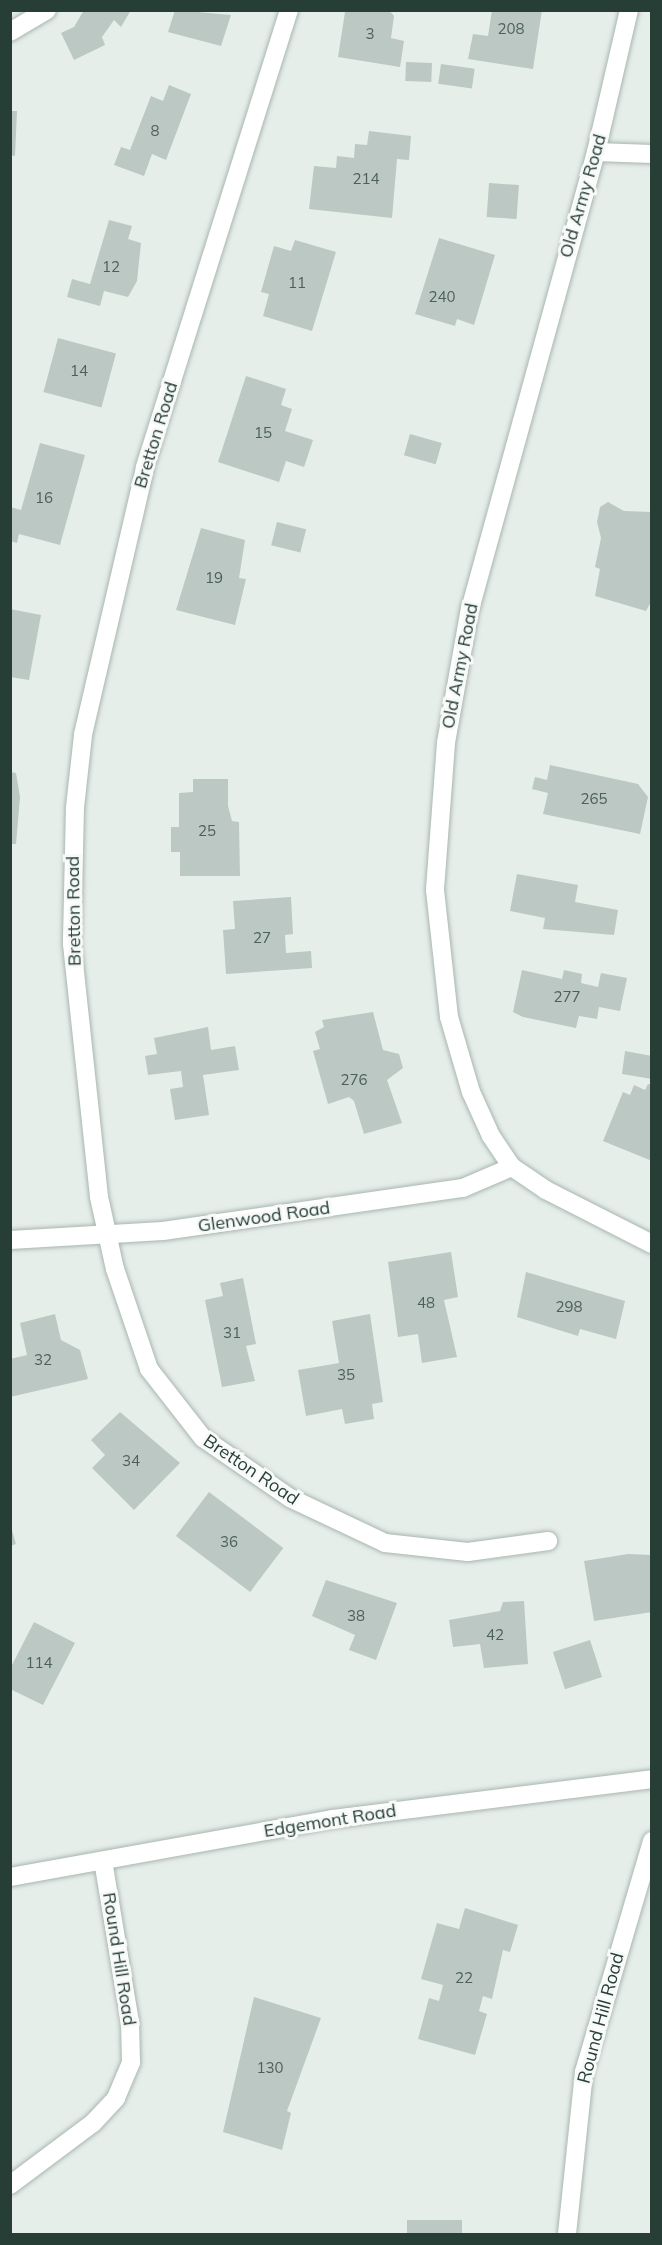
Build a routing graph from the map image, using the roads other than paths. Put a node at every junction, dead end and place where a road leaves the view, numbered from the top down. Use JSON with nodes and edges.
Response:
{"nodes":[{"id":1,"x":47,"y":10,"type":"edge"},
{"id":2,"x":289,"y":10,"type":"edge"},
{"id":3,"x":629,"y":10,"type":"edge"},
{"id":4,"x":10,"y":32,"type":"edge"},
{"id":5,"x":596,"y":152,"type":"junction"},
{"id":6,"x":651,"y":154,"type":"edge"},
{"id":7,"x":512,"y":1167,"type":"junction"},
{"id":8,"x":106,"y":1235,"type":"junction"},
{"id":9,"x":10,"y":1240,"type":"edge"},
{"id":10,"x":651,"y":1244,"type":"edge"},
{"id":11,"x":549,"y":1541,"type":"dead end"},
{"id":12,"x":651,"y":1779,"type":"edge"},
{"id":13,"x":651,"y":1841,"type":"edge"},
{"id":14,"x":103,"y":1861,"type":"junction"},
{"id":15,"x":10,"y":1877,"type":"edge"},
{"id":16,"x":10,"y":2185,"type":"edge"},
{"id":17,"x":567,"y":2235,"type":"edge"}],
"edges":[{"from":1,"to":4,"type":"street"},
{"from":2,"to":8,"type":"street","name":"Bretton Road"},
{"from":3,"to":5,"type":"street","name":"Old Army Road"},
{"from":5,"to":6,"type":"street"},
{"from":5,"to":7,"type":"street","name":"Old Army Road"},
{"from":7,"to":8,"type":"street","name":"Glenwood Road"},
{"from":7,"to":10,"type":"street","name":"Old Army Road"},
{"from":8,"to":9,"type":"street","name":"Glenwood Road"},
{"from":8,"to":11,"type":"street","name":"Bretton Road"},
{"from":12,"to":14,"type":"street","name":"Edgemont Road"},
{"from":13,"to":17,"type":"street","name":"Round Hill Road"},
{"from":14,"to":15,"type":"street","name":"Edgemont Road"},
{"from":14,"to":16,"type":"street","name":"Round Hill Road"}]}
